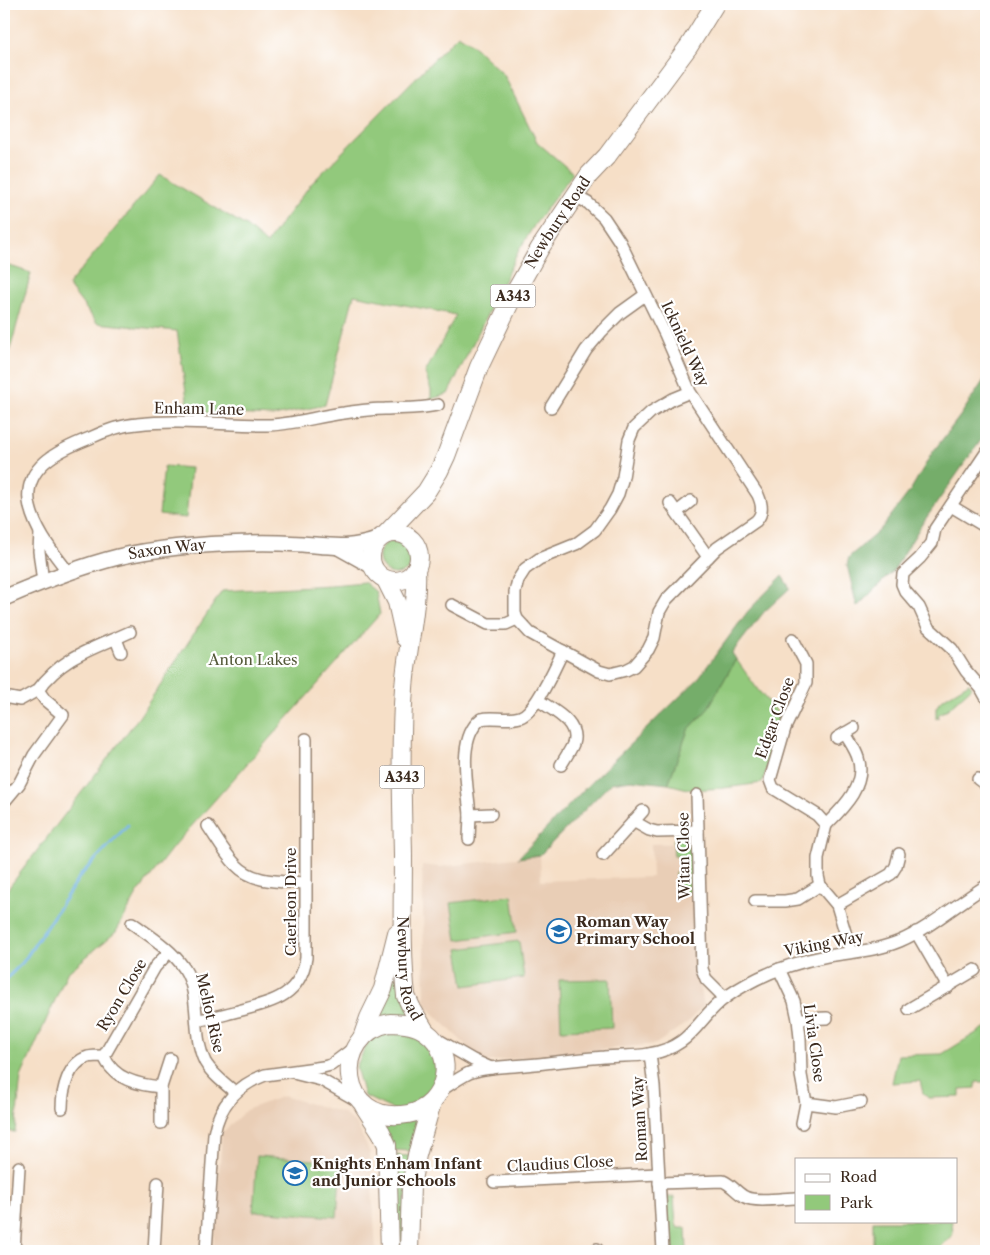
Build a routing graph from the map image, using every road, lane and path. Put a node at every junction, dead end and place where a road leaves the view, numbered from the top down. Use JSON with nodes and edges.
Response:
{"nodes":[{"id":1,"x":714,"y":4,"type":"edge"},
{"id":2,"x":575,"y":196,"type":"junction"},
{"id":3,"x":645,"y":295,"type":"junction"},
{"id":4,"x":690,"y":392,"type":"junction"},
{"id":5,"x":438,"y":405,"type":"dead end"},
{"id":6,"x":551,"y":407,"type":"dead end"},
{"id":7,"x":986,"y":453,"type":"edge"},
{"id":8,"x":426,"y":492,"type":"junction"},
{"id":9,"x":691,"y":500,"type":"dead end"},
{"id":10,"x":951,"y":506,"type":"junction"},
{"id":11,"x":986,"y":527,"type":"edge"},
{"id":12,"x":40,"y":533,"type":"junction"},
{"id":13,"x":382,"y":537,"type":"junction"},
{"id":14,"x":415,"y":543,"type":"junction"},
{"id":15,"x":338,"y":548,"type":"junction"},
{"id":16,"x":708,"y":557,"type":"junction"},
{"id":17,"x":374,"y":567,"type":"junction"},
{"id":18,"x":416,"y":568,"type":"junction"},
{"id":19,"x":68,"y":572,"type":"junction"},
{"id":20,"x":386,"y":580,"type":"junction"},
{"id":21,"x":43,"y":582,"type":"junction"},
{"id":22,"x":4,"y":598,"type":"edge"},
{"id":23,"x":452,"y":605,"type":"dead end"},
{"id":24,"x":517,"y":619,"type":"junction"},
{"id":25,"x":130,"y":632,"type":"dead end"},
{"id":26,"x":116,"y":639,"type":"junction"},
{"id":27,"x":793,"y":639,"type":"dead end"},
{"id":28,"x":563,"y":651,"type":"junction"},
{"id":29,"x":121,"y":652,"type":"dead end"},
{"id":30,"x":407,"y":652,"type":"junction"},
{"id":31,"x":38,"y":690,"type":"junction"},
{"id":32,"x":4,"y":697,"type":"edge"},
{"id":33,"x":986,"y":698,"type":"edge"},
{"id":34,"x":538,"y":700,"type":"junction"},
{"id":35,"x":846,"y":733,"type":"dead end"},
{"id":36,"x":306,"y":739,"type":"dead end"},
{"id":37,"x":561,"y":765,"type":"dead end"},
{"id":38,"x":697,"y":795,"type":"dead end"},
{"id":39,"x":4,"y":802,"type":"edge"},
{"id":40,"x":642,"y":811,"type":"dead end"},
{"id":41,"x":492,"y":814,"type":"dead end"},
{"id":42,"x":470,"y":815,"type":"junction"},
{"id":43,"x":634,"y":821,"type":"junction"},
{"id":44,"x":208,"y":826,"type":"dead end"},
{"id":45,"x":826,"y":826,"type":"junction"},
{"id":46,"x":698,"y":831,"type":"junction"},
{"id":47,"x":469,"y":840,"type":"dead end"},
{"id":48,"x":899,"y":854,"type":"dead end"},
{"id":49,"x":603,"y":855,"type":"dead end"},
{"id":50,"x":306,"y":883,"type":"junction"},
{"id":51,"x":820,"y":884,"type":"junction"},
{"id":52,"x":986,"y":886,"type":"edge"},
{"id":53,"x":754,"y":901,"type":"dead end"},
{"id":54,"x":403,"y":903,"type":"junction"},
{"id":55,"x":837,"y":905,"type":"junction"},
{"id":56,"x":132,"y":922,"type":"dead end"},
{"id":57,"x":916,"y":932,"type":"junction"},
{"id":58,"x":169,"y":952,"type":"junction"},
{"id":59,"x":851,"y":952,"type":"junction"},
{"id":60,"x":779,"y":969,"type":"junction"},
{"id":61,"x":974,"y":970,"type":"dead end"},
{"id":62,"x":948,"y":987,"type":"junction"},
{"id":63,"x":725,"y":998,"type":"junction"},
{"id":64,"x":910,"y":1009,"type":"dead end"},
{"id":65,"x":827,"y":1018,"type":"dead end"},
{"id":66,"x":798,"y":1019,"type":"junction"},
{"id":67,"x":197,"y":1020,"type":"junction"},
{"id":68,"x":428,"y":1033,"type":"junction"},
{"id":69,"x":359,"y":1043,"type":"junction"},
{"id":70,"x":650,"y":1054,"type":"junction"},
{"id":71,"x":104,"y":1056,"type":"junction"},
{"id":72,"x":170,"y":1059,"type":"dead end"},
{"id":73,"x":491,"y":1068,"type":"junction"},
{"id":74,"x":286,"y":1072,"type":"junction"},
{"id":75,"x":160,"y":1087,"type":"junction"},
{"id":76,"x":235,"y":1092,"type":"junction"},
{"id":77,"x":436,"y":1097,"type":"junction"},
{"id":78,"x":861,"y":1102,"type":"dead end"},
{"id":79,"x":806,"y":1103,"type":"junction"},
{"id":80,"x":362,"y":1104,"type":"junction"},
{"id":81,"x":62,"y":1108,"type":"dead end"},
{"id":82,"x":161,"y":1123,"type":"dead end"},
{"id":83,"x":802,"y":1123,"type":"dead end"},
{"id":84,"x":19,"y":1168,"type":"dead end"},
{"id":85,"x":658,"y":1178,"type":"junction"},
{"id":86,"x":494,"y":1182,"type":"dead end"},
{"id":87,"x":158,"y":1183,"type":"dead end"},
{"id":88,"x":795,"y":1198,"type":"edge"},
{"id":89,"x":14,"y":1251,"type":"edge"},
{"id":90,"x":154,"y":1251,"type":"edge"},
{"id":91,"x":206,"y":1251,"type":"edge"},
{"id":92,"x":390,"y":1251,"type":"edge"},
{"id":93,"x":409,"y":1251,"type":"edge"},
{"id":94,"x":662,"y":1251,"type":"edge"}],
"edges":[{"from":1,"to":2,"type":"main road","name":"Newbury Road","number":"A343"},
{"from":2,"to":3,"type":"street","name":"Icknield Way"},
{"from":2,"to":8,"type":"main road","name":"Newbury Road","number":"A343"},
{"from":3,"to":4,"type":"street","name":"Icknield Way"},
{"from":3,"to":6,"type":"street"},
{"from":4,"to":16,"type":"street","name":"Icknield Way"},
{"from":4,"to":24,"type":"street"},
{"from":5,"to":12,"type":"street","name":"Enham Lane"},
{"from":7,"to":10,"type":"street"},
{"from":8,"to":13,"type":"main road","name":"Newbury Road","number":"A343"},
{"from":8,"to":14,"type":"main road","name":"Newbury Road","number":"A343"},
{"from":9,"to":16,"type":"street"},
{"from":10,"to":11,"type":"street"},
{"from":10,"to":33,"type":"street"},
{"from":12,"to":19,"type":"street","name":"Enham Lane"},
{"from":12,"to":21,"type":"street","name":"Enham Lane"},
{"from":13,"to":14,"type":"main road"},
{"from":13,"to":15,"type":"street","name":"Saxon Way"},
{"from":13,"to":17,"type":"main road"},
{"from":14,"to":18,"type":"main road","number":"A343"},
{"from":15,"to":17,"type":"street","name":"Saxon Way"},
{"from":15,"to":19,"type":"street","name":"Saxon Way"},
{"from":16,"to":28,"type":"street"},
{"from":17,"to":20,"type":"main road","number":"A343"},
{"from":18,"to":20,"type":"main road"},
{"from":18,"to":30,"type":"main road","name":"Newbury Road","number":"A343"},
{"from":19,"to":21,"type":"street","name":"Saxon Way"},
{"from":20,"to":30,"type":"main road","name":"Newbury Road","number":"A343"},
{"from":21,"to":22,"type":"street","name":"Saxon Way"},
{"from":23,"to":24,"type":"street"},
{"from":24,"to":28,"type":"street"},
{"from":25,"to":26,"type":"street"},
{"from":26,"to":29,"type":"street"},
{"from":26,"to":31,"type":"street"},
{"from":27,"to":45,"type":"street","name":"Edgar Close"},
{"from":28,"to":34,"type":"street"},
{"from":30,"to":54,"type":"main road","name":"Newbury Road","number":"A343"},
{"from":31,"to":32,"type":"street"},
{"from":31,"to":39,"type":"street"},
{"from":34,"to":37,"type":"street"},
{"from":34,"to":42,"type":"street"},
{"from":35,"to":45,"type":"street"},
{"from":36,"to":50,"type":"street","name":"Caerleon Drive"},
{"from":38,"to":46,"type":"street","name":"Witan Close"},
{"from":40,"to":43,"type":"street"},
{"from":41,"to":42,"type":"street"},
{"from":42,"to":47,"type":"street"},
{"from":43,"to":46,"type":"street"},
{"from":43,"to":49,"type":"street"},
{"from":44,"to":50,"type":"street"},
{"from":45,"to":51,"type":"street"},
{"from":46,"to":63,"type":"street","name":"Witan Close"},
{"from":48,"to":55,"type":"street"},
{"from":50,"to":67,"type":"street","name":"Caerleon Drive"},
{"from":51,"to":53,"type":"street"},
{"from":51,"to":55,"type":"street"},
{"from":52,"to":57,"type":"street","name":"Viking Way"},
{"from":54,"to":68,"type":"main road","name":"Newbury Road","number":"A343"},
{"from":54,"to":69,"type":"main road","name":"Newbury Road","number":"A343"},
{"from":55,"to":59,"type":"street"},
{"from":56,"to":58,"type":"street","name":"Meliot Rise"},
{"from":57,"to":59,"type":"street","name":"Viking Way"},
{"from":57,"to":62,"type":"street"},
{"from":58,"to":67,"type":"street","name":"Meliot Rise"},
{"from":58,"to":71,"type":"street","name":"Ryon Close"},
{"from":59,"to":60,"type":"street","name":"Viking Way"},
{"from":60,"to":63,"type":"street","name":"Viking Way"},
{"from":60,"to":66,"type":"street","name":"Livia Close"},
{"from":61,"to":62,"type":"street"},
{"from":62,"to":64,"type":"street"},
{"from":63,"to":70,"type":"street","name":"Viking Way"},
{"from":65,"to":66,"type":"street"},
{"from":66,"to":79,"type":"street","name":"Livia Close"},
{"from":67,"to":76,"type":"street","name":"Meliot Rise"},
{"from":68,"to":69,"type":"main road"},
{"from":68,"to":73,"type":"street"},
{"from":68,"to":77,"type":"main road","number":"A343"},
{"from":69,"to":74,"type":"street"},
{"from":69,"to":80,"type":"main road","number":"A343"},
{"from":70,"to":73,"type":"street","name":"Roman Way"},
{"from":70,"to":85,"type":"street","name":"Roman Way"},
{"from":71,"to":75,"type":"street","name":"Ryon Close"},
{"from":71,"to":81,"type":"street","name":"Ryon Close"},
{"from":72,"to":75,"type":"street"},
{"from":73,"to":77,"type":"street"},
{"from":74,"to":76,"type":"street"},
{"from":74,"to":80,"type":"street"},
{"from":75,"to":82,"type":"street"},
{"from":76,"to":91,"type":"street"},
{"from":77,"to":80,"type":"main road"},
{"from":77,"to":93,"type":"main road","number":"A343"},
{"from":78,"to":79,"type":"street"},
{"from":79,"to":83,"type":"street","name":"Livia Close"},
{"from":80,"to":92,"type":"main road","number":"A343"},
{"from":84,"to":89,"type":"street"},
{"from":85,"to":86,"type":"street","name":"Claudius Close"},
{"from":85,"to":88,"type":"street","name":"Claudius Close"},
{"from":85,"to":94,"type":"street","name":"Roman Way"},
{"from":87,"to":90,"type":"street"}]}
